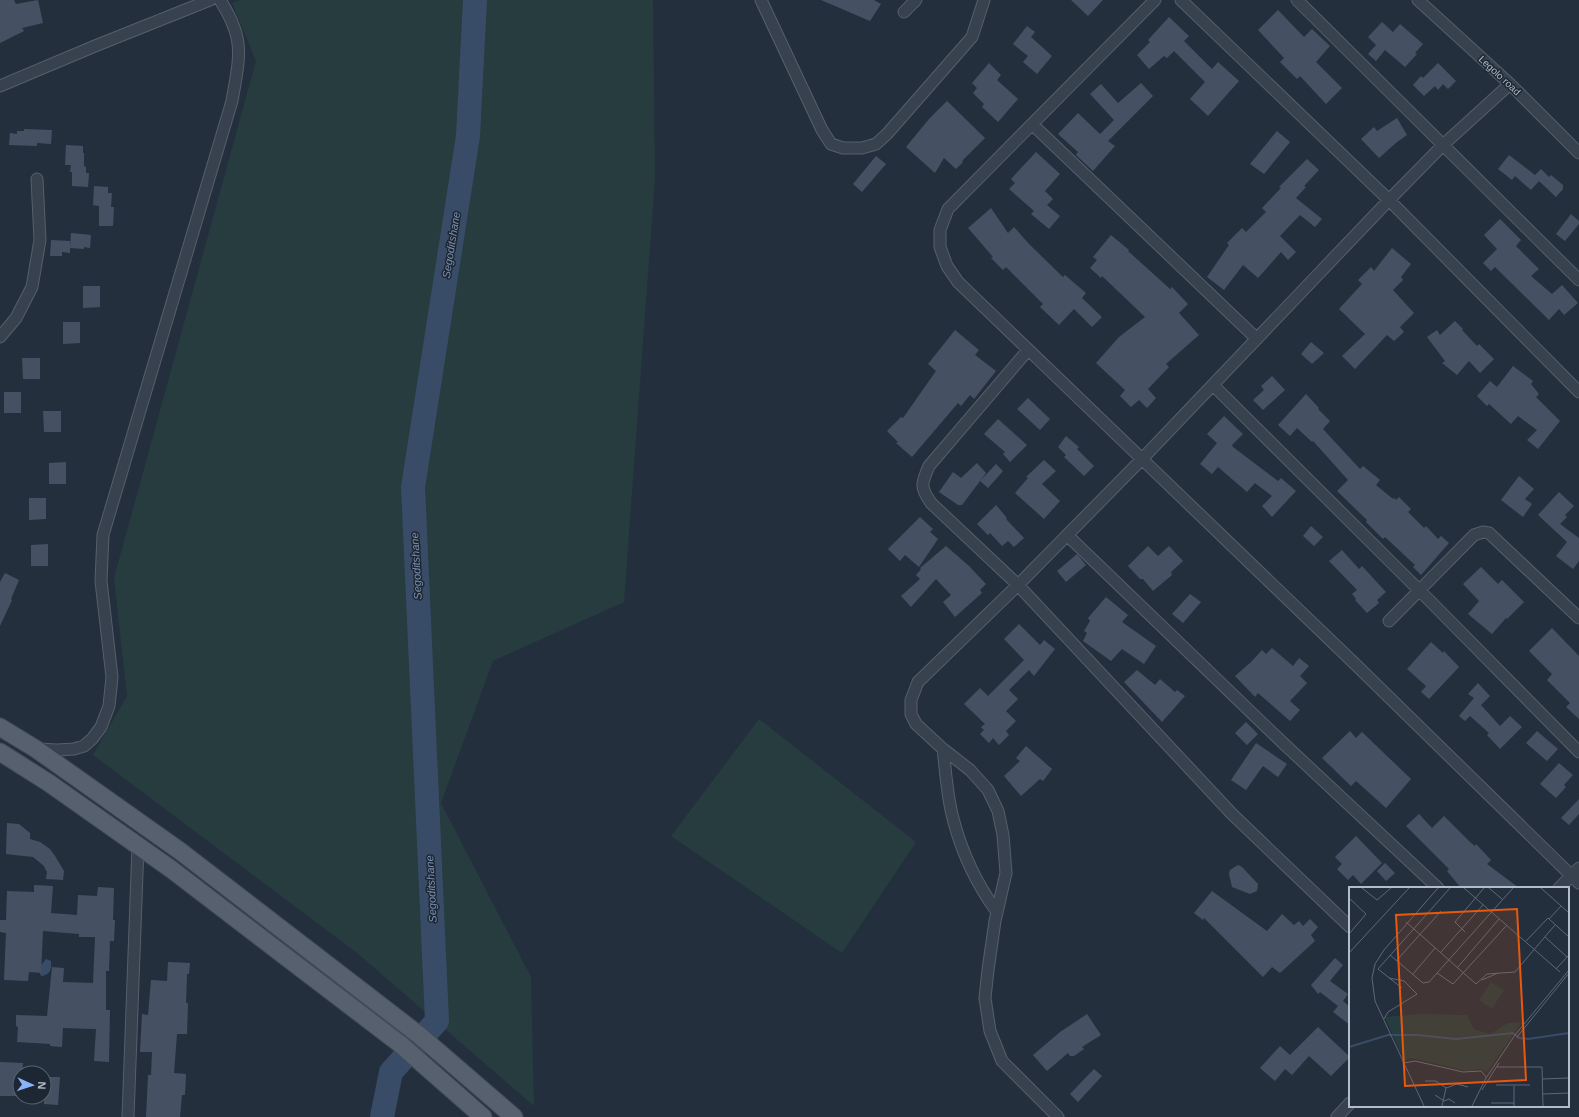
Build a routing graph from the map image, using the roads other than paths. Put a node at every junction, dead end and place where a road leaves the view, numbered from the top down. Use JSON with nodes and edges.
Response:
{"nodes":[{"id":1,"x":210,"y":0,"type":"edge"},
{"id":2,"x":220,"y":0,"type":"edge"},
{"id":3,"x":761,"y":0,"type":"edge"},
{"id":4,"x":916,"y":0,"type":"edge"},
{"id":5,"x":984,"y":0,"type":"edge"},
{"id":6,"x":1155,"y":0,"type":"edge"},
{"id":7,"x":1181,"y":0,"type":"edge"},
{"id":8,"x":1297,"y":0,"type":"edge"},
{"id":9,"x":1418,"y":0,"type":"edge"},
{"id":10,"x":904,"y":12,"type":"dead end"},
{"id":11,"x":1510,"y":84,"type":"junction"},
{"id":12,"x":0,"y":86,"type":"edge"},
{"id":13,"x":1032,"y":124,"type":"junction"},
{"id":14,"x":1443,"y":145,"type":"junction"},
{"id":15,"x":1579,"y":153,"type":"edge"},
{"id":16,"x":37,"y":179,"type":"dead end"},
{"id":17,"x":1389,"y":200,"type":"junction"},
{"id":18,"x":1579,"y":280,"type":"edge"},
{"id":19,"x":0,"y":337,"type":"edge"},
{"id":20,"x":1257,"y":339,"type":"junction"},
{"id":21,"x":1028,"y":350,"type":"junction"},
{"id":22,"x":1213,"y":385,"type":"junction"},
{"id":23,"x":1579,"y":392,"type":"edge"},
{"id":24,"x":1143,"y":458,"type":"junction"},
{"id":25,"x":1067,"y":536,"type":"junction"},
{"id":26,"x":1018,"y":585,"type":"junction"},
{"id":27,"x":1420,"y":591,"type":"junction"},
{"id":28,"x":1579,"y":618,"type":"edge"},
{"id":29,"x":1389,"y":621,"type":"dead end"},
{"id":30,"x":0,"y":727,"type":"edge"},
{"id":31,"x":36,"y":749,"type":"junction"},
{"id":32,"x":943,"y":749,"type":"junction"},
{"id":33,"x":0,"y":752,"type":"edge"},
{"id":34,"x":1579,"y":752,"type":"edge"},
{"id":35,"x":138,"y":846,"type":"junction"},
{"id":36,"x":1577,"y":876,"type":"edge"},
{"id":37,"x":1437,"y":887,"type":"edge"},
{"id":38,"x":1560,"y":887,"type":"edge"},
{"id":39,"x":997,"y":912,"type":"junction"},
{"id":40,"x":1349,"y":926,"type":"edge"},
{"id":41,"x":1349,"y":1104,"type":"edge"},
{"id":42,"x":510,"y":1114,"type":"edge"},
{"id":43,"x":128,"y":1117,"type":"edge"},
{"id":44,"x":483,"y":1117,"type":"edge"},
{"id":45,"x":1058,"y":1117,"type":"edge"},
{"id":46,"x":1337,"y":1117,"type":"edge"}],
"edges":[{"from":1,"to":12,"type":"street"},
{"from":2,"to":31,"type":"street"},
{"from":3,"to":5,"type":"street"},
{"from":4,"to":10,"type":"street"},
{"from":6,"to":13,"type":"street"},
{"from":7,"to":17,"type":"street"},
{"from":8,"to":14,"type":"street"},
{"from":9,"to":11,"type":"street","name":"Legolo road"},
{"from":11,"to":14,"type":"street"},
{"from":11,"to":15,"type":"street","name":"Legolo road"},
{"from":13,"to":20,"type":"street"},
{"from":13,"to":21,"type":"street"},
{"from":14,"to":17,"type":"street"},
{"from":14,"to":18,"type":"street"},
{"from":16,"to":19,"type":"street"},
{"from":17,"to":20,"type":"street"},
{"from":17,"to":23,"type":"street"},
{"from":20,"to":22,"type":"street"},
{"from":21,"to":24,"type":"street"},
{"from":21,"to":26,"type":"street"},
{"from":22,"to":24,"type":"street"},
{"from":22,"to":27,"type":"street"},
{"from":24,"to":25,"type":"street"},
{"from":24,"to":36,"type":"street"},
{"from":25,"to":26,"type":"street"},
{"from":25,"to":37,"type":"street"},
{"from":26,"to":32,"type":"street"},
{"from":26,"to":40,"type":"street"},
{"from":27,"to":28,"type":"street"},
{"from":27,"to":29,"type":"street"},
{"from":27,"to":34,"type":"street"},
{"from":30,"to":31,"type":"main road"},
{"from":31,"to":42,"type":"main road"},
{"from":32,"to":39,"type":"street"},
{"from":32,"to":39,"type":"street"},
{"from":33,"to":35,"type":"main road"},
{"from":35,"to":43,"type":"street"},
{"from":35,"to":44,"type":"main road"},
{"from":36,"to":38,"type":"street"},
{"from":39,"to":45,"type":"street"},
{"from":41,"to":46,"type":"street"}]}
